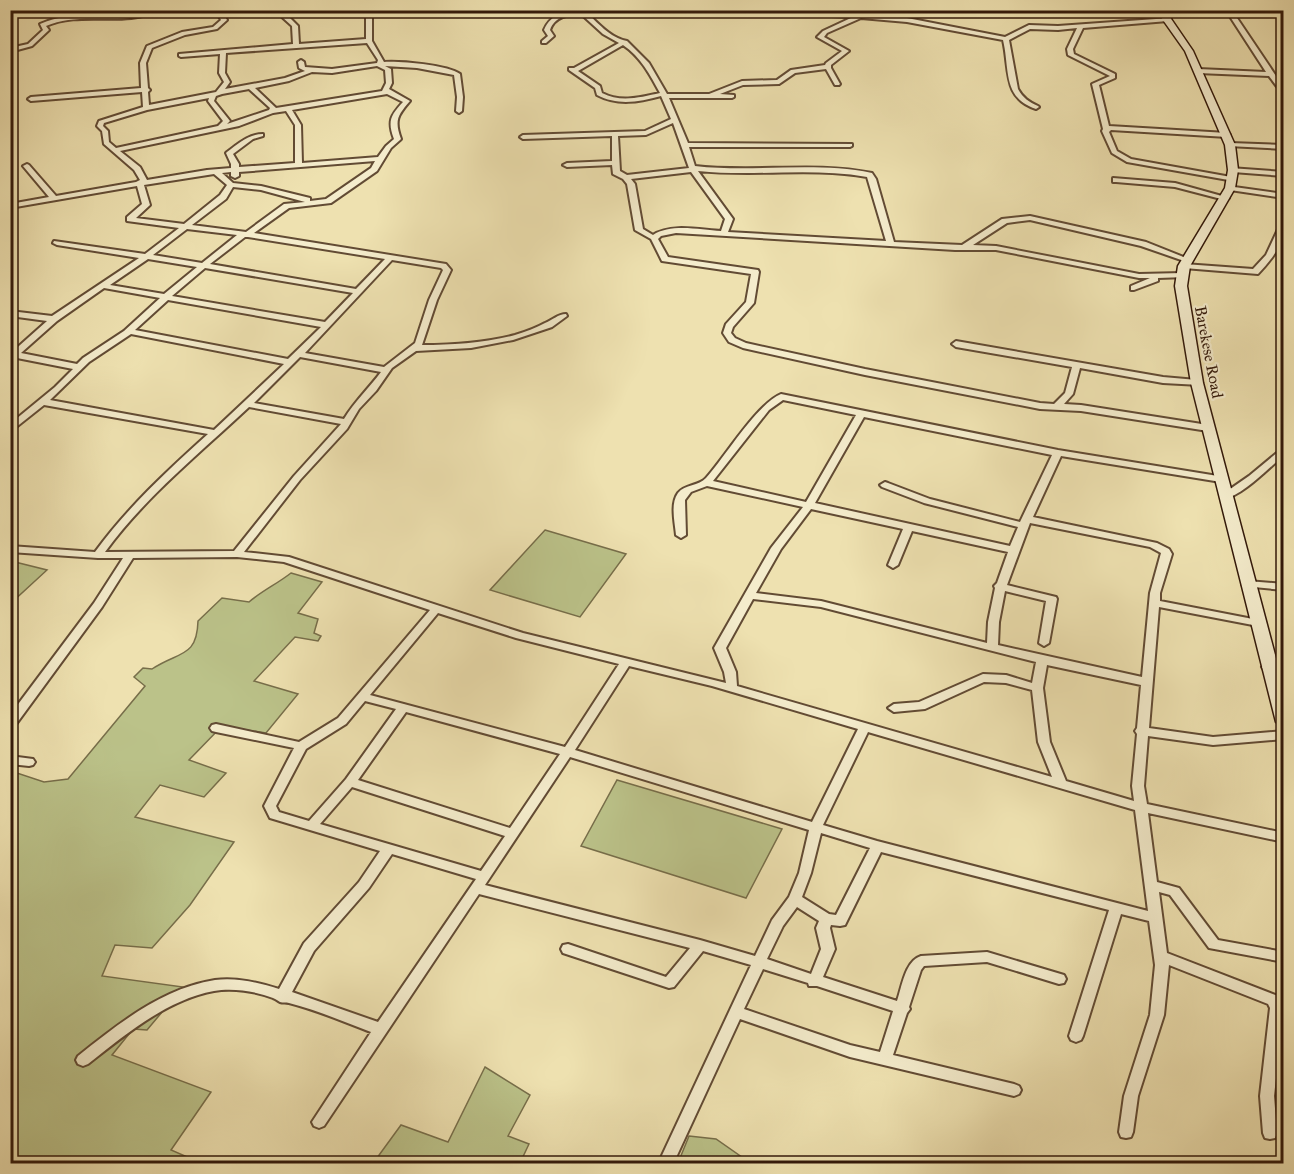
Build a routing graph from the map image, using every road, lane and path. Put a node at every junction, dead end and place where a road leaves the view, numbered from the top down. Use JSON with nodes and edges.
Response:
{"nodes":[{"id":1,"x":157,"y":10,"type":"edge"},
{"id":2,"x":218,"y":10,"type":"edge"},
{"id":3,"x":299,"y":10,"type":"edge"},
{"id":4,"x":362,"y":10,"type":"edge"},
{"id":5,"x":705,"y":10,"type":"edge"},
{"id":6,"x":581,"y":11,"type":"edge"},
{"id":7,"x":778,"y":11,"type":"edge"},
{"id":8,"x":1230,"y":12,"type":"edge"},
{"id":9,"x":1257,"y":12,"type":"edge"},
{"id":10,"x":849,"y":13,"type":"edge"},
{"id":11,"x":1284,"y":13,"type":"edge"},
{"id":12,"x":1164,"y":14,"type":"edge"},
{"id":13,"x":860,"y":16,"type":"junction"},
{"id":14,"x":1081,"y":26,"type":"junction"},
{"id":15,"x":1006,"y":39,"type":"junction"},
{"id":16,"x":369,"y":41,"type":"junction"},
{"id":17,"x":544,"y":42,"type":"dead end"},
{"id":18,"x":625,"y":42,"type":"junction"},
{"id":19,"x":294,"y":46,"type":"junction"},
{"id":20,"x":10,"y":50,"type":"edge"},
{"id":21,"x":223,"y":52,"type":"junction"},
{"id":22,"x":182,"y":55,"type":"dead end"},
{"id":23,"x":301,"y":62,"type":"dead end"},
{"id":24,"x":382,"y":64,"type":"junction"},
{"id":25,"x":828,"y":67,"type":"junction"},
{"id":26,"x":312,"y":70,"type":"junction"},
{"id":27,"x":1198,"y":71,"type":"junction"},
{"id":28,"x":1273,"y":77,"type":"junction"},
{"id":29,"x":1284,"y":80,"type":"edge"},
{"id":30,"x":837,"y":84,"type":"dead end"},
{"id":31,"x":252,"y":88,"type":"junction"},
{"id":32,"x":220,"y":92,"type":"junction"},
{"id":33,"x":386,"y":92,"type":"junction"},
{"id":34,"x":146,"y":94,"type":"junction"},
{"id":35,"x":712,"y":94,"type":"junction"},
{"id":36,"x":1284,"y":94,"type":"edge"},
{"id":37,"x":663,"y":95,"type":"junction"},
{"id":38,"x":732,"y":96,"type":"dead end"},
{"id":39,"x":213,"y":97,"type":"junction"},
{"id":40,"x":31,"y":99,"type":"dead end"},
{"id":41,"x":1036,"y":106,"type":"dead end"},
{"id":42,"x":146,"y":108,"type":"junction"},
{"id":43,"x":288,"y":109,"type":"junction"},
{"id":44,"x":272,"y":111,"type":"junction"},
{"id":45,"x":459,"y":111,"type":"dead end"},
{"id":46,"x":674,"y":120,"type":"junction"},
{"id":47,"x":220,"y":128,"type":"junction"},
{"id":48,"x":1106,"y":129,"type":"junction"},
{"id":49,"x":615,"y":134,"type":"junction"},
{"id":50,"x":261,"y":135,"type":"dead end"},
{"id":51,"x":523,"y":137,"type":"dead end"},
{"id":52,"x":1229,"y":140,"type":"junction"},
{"id":53,"x":850,"y":144,"type":"dead end"},
{"id":54,"x":684,"y":145,"type":"junction"},
{"id":55,"x":1284,"y":147,"type":"edge"},
{"id":56,"x":116,"y":150,"type":"junction"},
{"id":57,"x":379,"y":159,"type":"junction"},
{"id":58,"x":615,"y":163,"type":"junction"},
{"id":59,"x":299,"y":164,"type":"junction"},
{"id":60,"x":567,"y":165,"type":"dead end"},
{"id":61,"x":27,"y":166,"type":"dead end"},
{"id":62,"x":693,"y":169,"type":"junction"},
{"id":63,"x":235,"y":170,"type":"junction"},
{"id":64,"x":215,"y":171,"type":"junction"},
{"id":65,"x":1284,"y":174,"type":"edge"},
{"id":66,"x":626,"y":177,"type":"junction"},
{"id":67,"x":1116,"y":180,"type":"dead end"},
{"id":68,"x":142,"y":182,"type":"junction"},
{"id":69,"x":230,"y":183,"type":"junction"},
{"id":70,"x":1230,"y":184,"type":"junction"},
{"id":71,"x":1284,"y":196,"type":"edge"},
{"id":72,"x":53,"y":197,"type":"junction"},
{"id":73,"x":319,"y":203,"type":"junction"},
{"id":74,"x":10,"y":206,"type":"edge"},
{"id":75,"x":189,"y":225,"type":"junction"},
{"id":76,"x":1283,"y":227,"type":"edge"},
{"id":77,"x":724,"y":233,"type":"junction"},
{"id":78,"x":245,"y":234,"type":"junction"},
{"id":79,"x":654,"y":238,"type":"junction"},
{"id":80,"x":890,"y":242,"type":"junction"},
{"id":81,"x":57,"y":243,"type":"dead end"},
{"id":82,"x":964,"y":247,"type":"junction"},
{"id":83,"x":147,"y":256,"type":"junction"},
{"id":84,"x":391,"y":257,"type":"junction"},
{"id":85,"x":203,"y":265,"type":"junction"},
{"id":86,"x":1185,"y":267,"type":"junction"},
{"id":87,"x":1158,"y":277,"type":"junction"},
{"id":88,"x":104,"y":286,"type":"junction"},
{"id":89,"x":1134,"y":288,"type":"dead end"},
{"id":90,"x":358,"y":292,"type":"junction"},
{"id":91,"x":166,"y":297,"type":"junction"},
{"id":92,"x":10,"y":313,"type":"edge"},
{"id":93,"x":562,"y":316,"type":"dead end"},
{"id":94,"x":54,"y":319,"type":"junction"},
{"id":95,"x":326,"y":326,"type":"junction"},
{"id":96,"x":129,"y":331,"type":"junction"},
{"id":97,"x":956,"y":344,"type":"dead end"},
{"id":98,"x":415,"y":348,"type":"junction"},
{"id":99,"x":297,"y":354,"type":"junction"},
{"id":100,"x":13,"y":357,"type":"edge"},
{"id":101,"x":289,"y":362,"type":"junction"},
{"id":102,"x":1077,"y":365,"type":"junction"},
{"id":103,"x":78,"y":367,"type":"junction"},
{"id":104,"x":386,"y":370,"type":"junction"},
{"id":105,"x":1197,"y":383,"type":"junction"},
{"id":106,"x":43,"y":402,"type":"junction"},
{"id":107,"x":247,"y":404,"type":"junction"},
{"id":108,"x":1058,"y":406,"type":"junction"},
{"id":109,"x":861,"y":414,"type":"junction"},
{"id":110,"x":346,"y":422,"type":"junction"},
{"id":111,"x":1208,"y":428,"type":"junction"},
{"id":112,"x":10,"y":429,"type":"edge"},
{"id":113,"x":216,"y":433,"type":"junction"},
{"id":114,"x":1284,"y":450,"type":"edge"},
{"id":115,"x":1058,"y":453,"type":"junction"},
{"id":116,"x":1221,"y":479,"type":"junction"},
{"id":117,"x":707,"y":483,"type":"junction"},
{"id":118,"x":885,"y":485,"type":"dead end"},
{"id":119,"x":1226,"y":496,"type":"junction"},
{"id":120,"x":809,"y":505,"type":"junction"},
{"id":121,"x":1026,"y":523,"type":"junction"},
{"id":122,"x":909,"y":527,"type":"junction"},
{"id":123,"x":681,"y":535,"type":"dead end"},
{"id":124,"x":10,"y":549,"type":"edge"},
{"id":125,"x":1015,"y":550,"type":"junction"},
{"id":126,"x":237,"y":554,"type":"junction"},
{"id":127,"x":98,"y":555,"type":"junction"},
{"id":128,"x":130,"y":555,"type":"junction"},
{"id":129,"x":893,"y":564,"type":"dead end"},
{"id":130,"x":1247,"y":585,"type":"junction"},
{"id":131,"x":999,"y":586,"type":"junction"},
{"id":132,"x":1284,"y":587,"type":"edge"},
{"id":133,"x":749,"y":595,"type":"junction"},
{"id":134,"x":1155,"y":603,"type":"junction"},
{"id":135,"x":436,"y":609,"type":"junction"},
{"id":136,"x":1258,"y":623,"type":"junction"},
{"id":137,"x":1044,"y":643,"type":"dead end"},
{"id":138,"x":992,"y":647,"type":"junction"},
{"id":139,"x":1042,"y":660,"type":"junction"},
{"id":140,"x":626,"y":662,"type":"junction"},
{"id":141,"x":1269,"y":667,"type":"junction"},
{"id":142,"x":1284,"y":669,"type":"edge"},
{"id":143,"x":1146,"y":682,"type":"junction"},
{"id":144,"x":1037,"y":688,"type":"junction"},
{"id":145,"x":732,"y":689,"type":"junction"},
{"id":146,"x":362,"y":696,"type":"junction"},
{"id":147,"x":403,"y":707,"type":"junction"},
{"id":148,"x":894,"y":708,"type":"dead end"},
{"id":149,"x":1284,"y":722,"type":"edge"},
{"id":150,"x":10,"y":724,"type":"edge"},
{"id":151,"x":216,"y":728,"type":"dead end"},
{"id":152,"x":864,"y":728,"type":"junction"},
{"id":153,"x":1142,"y":731,"type":"junction"},
{"id":154,"x":1284,"y":735,"type":"edge"},
{"id":155,"x":301,"y":746,"type":"junction"},
{"id":156,"x":567,"y":752,"type":"junction"},
{"id":157,"x":10,"y":760,"type":"edge"},
{"id":158,"x":29,"y":762,"type":"dead end"},
{"id":159,"x":350,"y":782,"type":"junction"},
{"id":160,"x":1061,"y":785,"type":"junction"},
{"id":161,"x":1139,"y":807,"type":"junction"},
{"id":162,"x":311,"y":825,"type":"junction"},
{"id":163,"x":816,"y":826,"type":"junction"},
{"id":164,"x":514,"y":834,"type":"junction"},
{"id":165,"x":1284,"y":838,"type":"edge"},
{"id":166,"x":878,"y":846,"type":"junction"},
{"id":167,"x":389,"y":848,"type":"junction"},
{"id":168,"x":485,"y":877,"type":"junction"},
{"id":169,"x":1152,"y":885,"type":"junction"},
{"id":170,"x":476,"y":888,"type":"junction"},
{"id":171,"x":795,"y":899,"type":"junction"},
{"id":172,"x":1117,"y":907,"type":"junction"},
{"id":173,"x":1154,"y":917,"type":"junction"},
{"id":174,"x":826,"y":919,"type":"junction"},
{"id":175,"x":700,"y":945,"type":"junction"},
{"id":176,"x":568,"y":949,"type":"dead end"},
{"id":177,"x":1162,"y":957,"type":"junction"},
{"id":178,"x":1284,"y":957,"type":"edge"},
{"id":179,"x":761,"y":962,"type":"junction"},
{"id":180,"x":1059,"y":979,"type":"dead end"},
{"id":181,"x":814,"y":982,"type":"junction"},
{"id":182,"x":282,"y":997,"type":"junction"},
{"id":183,"x":903,"y":1009,"type":"junction"},
{"id":184,"x":738,"y":1013,"type":"junction"},
{"id":185,"x":380,"y":1029,"type":"junction"},
{"id":186,"x":1076,"y":1036,"type":"dead end"},
{"id":187,"x":885,"y":1058,"type":"junction"},
{"id":188,"x":82,"y":1060,"type":"dead end"},
{"id":189,"x":1014,"y":1090,"type":"dead end"},
{"id":190,"x":319,"y":1122,"type":"dead end"},
{"id":191,"x":1126,"y":1132,"type":"dead end"},
{"id":192,"x":1270,"y":1133,"type":"dead end"},
{"id":193,"x":665,"y":1164,"type":"edge"}],
"edges":[{"from":1,"to":20,"type":"street"},
{"from":2,"to":34,"type":"street"},
{"from":3,"to":19,"type":"street"},
{"from":4,"to":16,"type":"street"},
{"from":5,"to":7,"type":"street"},
{"from":6,"to":17,"type":"street"},
{"from":6,"to":18,"type":"street"},
{"from":7,"to":10,"type":"street"},
{"from":8,"to":9,"type":"street"},
{"from":8,"to":12,"type":"street"},
{"from":8,"to":28,"type":"street"},
{"from":9,"to":11,"type":"street"},
{"from":10,"to":13,"type":"street"},
{"from":12,"to":14,"type":"street"},
{"from":12,"to":27,"type":"main road"},
{"from":13,"to":15,"type":"street"},
{"from":13,"to":25,"type":"street"},
{"from":14,"to":15,"type":"street"},
{"from":14,"to":48,"type":"street"},
{"from":15,"to":41,"type":"street"},
{"from":16,"to":19,"type":"street"},
{"from":16,"to":24,"type":"street"},
{"from":18,"to":37,"type":"street"},
{"from":18,"to":37,"type":"street"},
{"from":19,"to":21,"type":"street"},
{"from":21,"to":22,"type":"street"},
{"from":21,"to":32,"type":"street"},
{"from":23,"to":26,"type":"street"},
{"from":24,"to":26,"type":"street"},
{"from":24,"to":33,"type":"street"},
{"from":24,"to":45,"type":"street"},
{"from":25,"to":30,"type":"street"},
{"from":25,"to":35,"type":"street"},
{"from":26,"to":31,"type":"street"},
{"from":27,"to":28,"type":"street"},
{"from":27,"to":52,"type":"main road"},
{"from":28,"to":29,"type":"street"},
{"from":28,"to":36,"type":"street"},
{"from":31,"to":32,"type":"street"},
{"from":31,"to":44,"type":"street"},
{"from":32,"to":39,"type":"street"},
{"from":33,"to":43,"type":"street"},
{"from":33,"to":57,"type":"street"},
{"from":34,"to":40,"type":"street"},
{"from":34,"to":42,"type":"street"},
{"from":35,"to":37,"type":"street"},
{"from":35,"to":38,"type":"street"},
{"from":37,"to":46,"type":"street"},
{"from":39,"to":42,"type":"street"},
{"from":39,"to":47,"type":"street"},
{"from":42,"to":56,"type":"street"},
{"from":43,"to":44,"type":"street"},
{"from":43,"to":59,"type":"street"},
{"from":44,"to":47,"type":"street"},
{"from":46,"to":49,"type":"street"},
{"from":46,"to":54,"type":"street"},
{"from":47,"to":56,"type":"street"},
{"from":48,"to":52,"type":"street"},
{"from":48,"to":70,"type":"street"},
{"from":49,"to":51,"type":"street"},
{"from":49,"to":58,"type":"street"},
{"from":50,"to":63,"type":"street"},
{"from":52,"to":55,"type":"street"},
{"from":52,"to":70,"type":"main road"},
{"from":53,"to":54,"type":"street"},
{"from":54,"to":62,"type":"street"},
{"from":56,"to":68,"type":"street"},
{"from":57,"to":59,"type":"street"},
{"from":57,"to":73,"type":"street"},
{"from":58,"to":60,"type":"street"},
{"from":58,"to":66,"type":"street"},
{"from":59,"to":63,"type":"street"},
{"from":61,"to":72,"type":"street"},
{"from":62,"to":66,"type":"street"},
{"from":62,"to":77,"type":"street"},
{"from":62,"to":80,"type":"street"},
{"from":63,"to":64,"type":"street"},
{"from":63,"to":69,"type":"street"},
{"from":64,"to":68,"type":"street"},
{"from":64,"to":69,"type":"street"},
{"from":65,"to":70,"type":"street"},
{"from":66,"to":79,"type":"street"},
{"from":67,"to":70,"type":"street"},
{"from":68,"to":72,"type":"street"},
{"from":68,"to":75,"type":"street"},
{"from":69,"to":73,"type":"street"},
{"from":69,"to":75,"type":"street"},
{"from":70,"to":71,"type":"street"},
{"from":70,"to":86,"type":"main road"},
{"from":72,"to":74,"type":"street"},
{"from":73,"to":78,"type":"street"},
{"from":75,"to":78,"type":"street"},
{"from":75,"to":83,"type":"street"},
{"from":76,"to":86,"type":"street"},
{"from":77,"to":79,"type":"street"},
{"from":77,"to":80,"type":"street"},
{"from":78,"to":84,"type":"street"},
{"from":78,"to":85,"type":"street"},
{"from":79,"to":108,"type":"street"},
{"from":80,"to":82,"type":"street"},
{"from":81,"to":83,"type":"street"},
{"from":82,"to":86,"type":"street"},
{"from":82,"to":87,"type":"street"},
{"from":83,"to":85,"type":"street"},
{"from":83,"to":88,"type":"street"},
{"from":84,"to":90,"type":"street"},
{"from":84,"to":98,"type":"street"},
{"from":85,"to":90,"type":"street"},
{"from":85,"to":91,"type":"street"},
{"from":86,"to":87,"type":"street"},
{"from":86,"to":105,"type":"main road","name":"Barekese Road"},
{"from":87,"to":89,"type":"street"},
{"from":88,"to":91,"type":"street"},
{"from":88,"to":94,"type":"street"},
{"from":90,"to":95,"type":"street"},
{"from":91,"to":95,"type":"street"},
{"from":91,"to":96,"type":"street"},
{"from":92,"to":94,"type":"street"},
{"from":93,"to":98,"type":"street"},
{"from":94,"to":100,"type":"street"},
{"from":95,"to":99,"type":"street"},
{"from":96,"to":101,"type":"street"},
{"from":96,"to":103,"type":"street"},
{"from":97,"to":102,"type":"street"},
{"from":98,"to":104,"type":"street"},
{"from":99,"to":101,"type":"street"},
{"from":99,"to":104,"type":"street"},
{"from":100,"to":103,"type":"street"},
{"from":101,"to":107,"type":"street"},
{"from":102,"to":105,"type":"street"},
{"from":102,"to":108,"type":"street"},
{"from":103,"to":106,"type":"street"},
{"from":104,"to":110,"type":"street"},
{"from":105,"to":111,"type":"main road","name":"Barekese Road"},
{"from":106,"to":112,"type":"street"},
{"from":106,"to":113,"type":"street"},
{"from":107,"to":110,"type":"street"},
{"from":107,"to":113,"type":"street"},
{"from":108,"to":111,"type":"street"},
{"from":109,"to":115,"type":"street"},
{"from":109,"to":117,"type":"street"},
{"from":109,"to":120,"type":"street"},
{"from":110,"to":126,"type":"street"},
{"from":111,"to":116,"type":"main road","name":"Barekese Road"},
{"from":113,"to":127,"type":"street"},
{"from":114,"to":119,"type":"street"},
{"from":115,"to":116,"type":"street"},
{"from":115,"to":121,"type":"street"},
{"from":116,"to":119,"type":"main road","name":"Barekese Road"},
{"from":117,"to":120,"type":"street"},
{"from":117,"to":123,"type":"street"},
{"from":118,"to":121,"type":"street"},
{"from":119,"to":130,"type":"main road","name":"Barekese Road"},
{"from":120,"to":122,"type":"street"},
{"from":120,"to":133,"type":"street"},
{"from":121,"to":125,"type":"street"},
{"from":121,"to":134,"type":"street"},
{"from":122,"to":125,"type":"street"},
{"from":122,"to":129,"type":"street"},
{"from":124,"to":127,"type":"street"},
{"from":125,"to":131,"type":"street"},
{"from":126,"to":128,"type":"street"},
{"from":126,"to":135,"type":"street"},
{"from":127,"to":128,"type":"street"},
{"from":128,"to":150,"type":"street"},
{"from":130,"to":132,"type":"street"},
{"from":130,"to":136,"type":"main road","name":"Barekese Road"},
{"from":131,"to":137,"type":"street"},
{"from":131,"to":138,"type":"street"},
{"from":133,"to":138,"type":"street"},
{"from":133,"to":145,"type":"street"},
{"from":134,"to":136,"type":"street"},
{"from":134,"to":143,"type":"street"},
{"from":135,"to":140,"type":"street"},
{"from":135,"to":146,"type":"street"},
{"from":136,"to":141,"type":"main road","name":"Barekese Road"},
{"from":138,"to":139,"type":"street"},
{"from":139,"to":143,"type":"street"},
{"from":139,"to":144,"type":"street"},
{"from":140,"to":145,"type":"street"},
{"from":140,"to":156,"type":"street"},
{"from":141,"to":142,"type":"street"},
{"from":141,"to":149,"type":"main road","name":"Barekese Road"},
{"from":143,"to":153,"type":"street"},
{"from":144,"to":148,"type":"street"},
{"from":144,"to":160,"type":"street"},
{"from":145,"to":152,"type":"street"},
{"from":146,"to":147,"type":"street"},
{"from":146,"to":155,"type":"street"},
{"from":147,"to":156,"type":"street"},
{"from":147,"to":159,"type":"street"},
{"from":151,"to":155,"type":"street"},
{"from":152,"to":160,"type":"street"},
{"from":152,"to":163,"type":"street"},
{"from":153,"to":154,"type":"street"},
{"from":153,"to":161,"type":"street"},
{"from":155,"to":162,"type":"street"},
{"from":156,"to":163,"type":"street"},
{"from":156,"to":164,"type":"street"},
{"from":157,"to":158,"type":"street"},
{"from":159,"to":162,"type":"street"},
{"from":159,"to":164,"type":"street"},
{"from":160,"to":161,"type":"street"},
{"from":161,"to":165,"type":"street"},
{"from":161,"to":169,"type":"street"},
{"from":162,"to":167,"type":"street"},
{"from":163,"to":166,"type":"street"},
{"from":163,"to":171,"type":"street"},
{"from":164,"to":168,"type":"street"},
{"from":166,"to":172,"type":"street"},
{"from":166,"to":174,"type":"street"},
{"from":167,"to":168,"type":"street"},
{"from":167,"to":182,"type":"street"},
{"from":168,"to":170,"type":"street"},
{"from":169,"to":173,"type":"street"},
{"from":169,"to":178,"type":"street"},
{"from":170,"to":175,"type":"street"},
{"from":170,"to":185,"type":"street"},
{"from":171,"to":174,"type":"street"},
{"from":171,"to":179,"type":"street"},
{"from":172,"to":173,"type":"street"},
{"from":172,"to":186,"type":"street"},
{"from":173,"to":177,"type":"street"},
{"from":174,"to":181,"type":"street"},
{"from":175,"to":176,"type":"street"},
{"from":175,"to":179,"type":"street"},
{"from":177,"to":191,"type":"street"},
{"from":177,"to":192,"type":"street"},
{"from":179,"to":181,"type":"street"},
{"from":179,"to":184,"type":"street"},
{"from":180,"to":183,"type":"street"},
{"from":181,"to":183,"type":"street"},
{"from":182,"to":185,"type":"street"},
{"from":182,"to":188,"type":"street"},
{"from":183,"to":187,"type":"street"},
{"from":184,"to":187,"type":"street"},
{"from":184,"to":193,"type":"street"},
{"from":185,"to":190,"type":"street"},
{"from":187,"to":189,"type":"street"}]}
